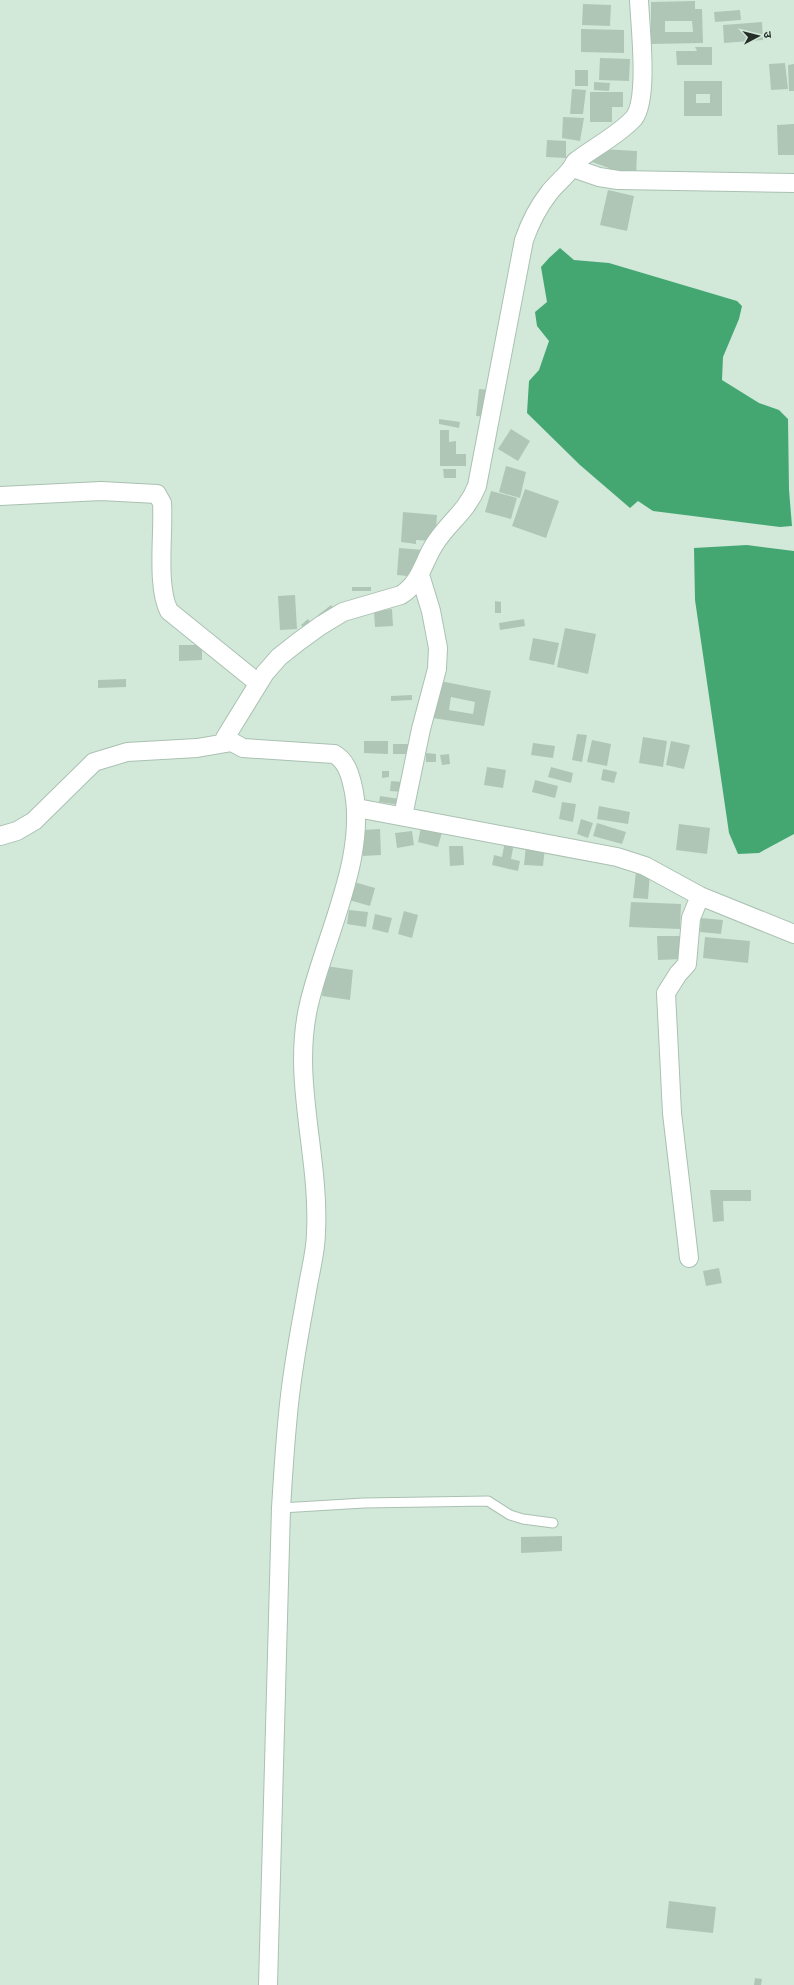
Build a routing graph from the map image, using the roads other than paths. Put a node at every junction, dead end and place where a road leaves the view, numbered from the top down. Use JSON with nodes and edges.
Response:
{"nodes":[{"id":1,"x":639,"y":0,"type":"edge"},
{"id":2,"x":573,"y":168,"type":"junction"},
{"id":3,"x":794,"y":183,"type":"edge"},
{"id":4,"x":0,"y":496,"type":"edge"},
{"id":5,"x":420,"y":575,"type":"junction"},
{"id":6,"x":258,"y":683,"type":"junction"},
{"id":7,"x":232,"y":742,"type":"junction"},
{"id":8,"x":357,"y":808,"type":"junction"},
{"id":9,"x":403,"y":816,"type":"junction"},
{"id":10,"x":0,"y":836,"type":"edge"},
{"id":11,"x":700,"y":896,"type":"junction"},
{"id":12,"x":794,"y":934,"type":"edge"},
{"id":13,"x":689,"y":1258,"type":"dead end"},
{"id":14,"x":281,"y":1508,"type":"junction"},
{"id":15,"x":554,"y":1523,"type":"dead end"},
{"id":16,"x":268,"y":1985,"type":"edge"}],
"edges":[{"from":1,"to":2,"type":"street"},
{"from":2,"to":3,"type":"street"},
{"from":2,"to":5,"type":"street"},
{"from":4,"to":6,"type":"street"},
{"from":5,"to":6,"type":"street"},
{"from":5,"to":9,"type":"street"},
{"from":6,"to":7,"type":"street"},
{"from":7,"to":8,"type":"street"},
{"from":7,"to":10,"type":"street"},
{"from":8,"to":9,"type":"street"},
{"from":8,"to":14,"type":"street"},
{"from":9,"to":11,"type":"street"},
{"from":11,"to":12,"type":"street"},
{"from":11,"to":13,"type":"street"},
{"from":14,"to":15,"type":"lane"},
{"from":14,"to":16,"type":"street"}]}
